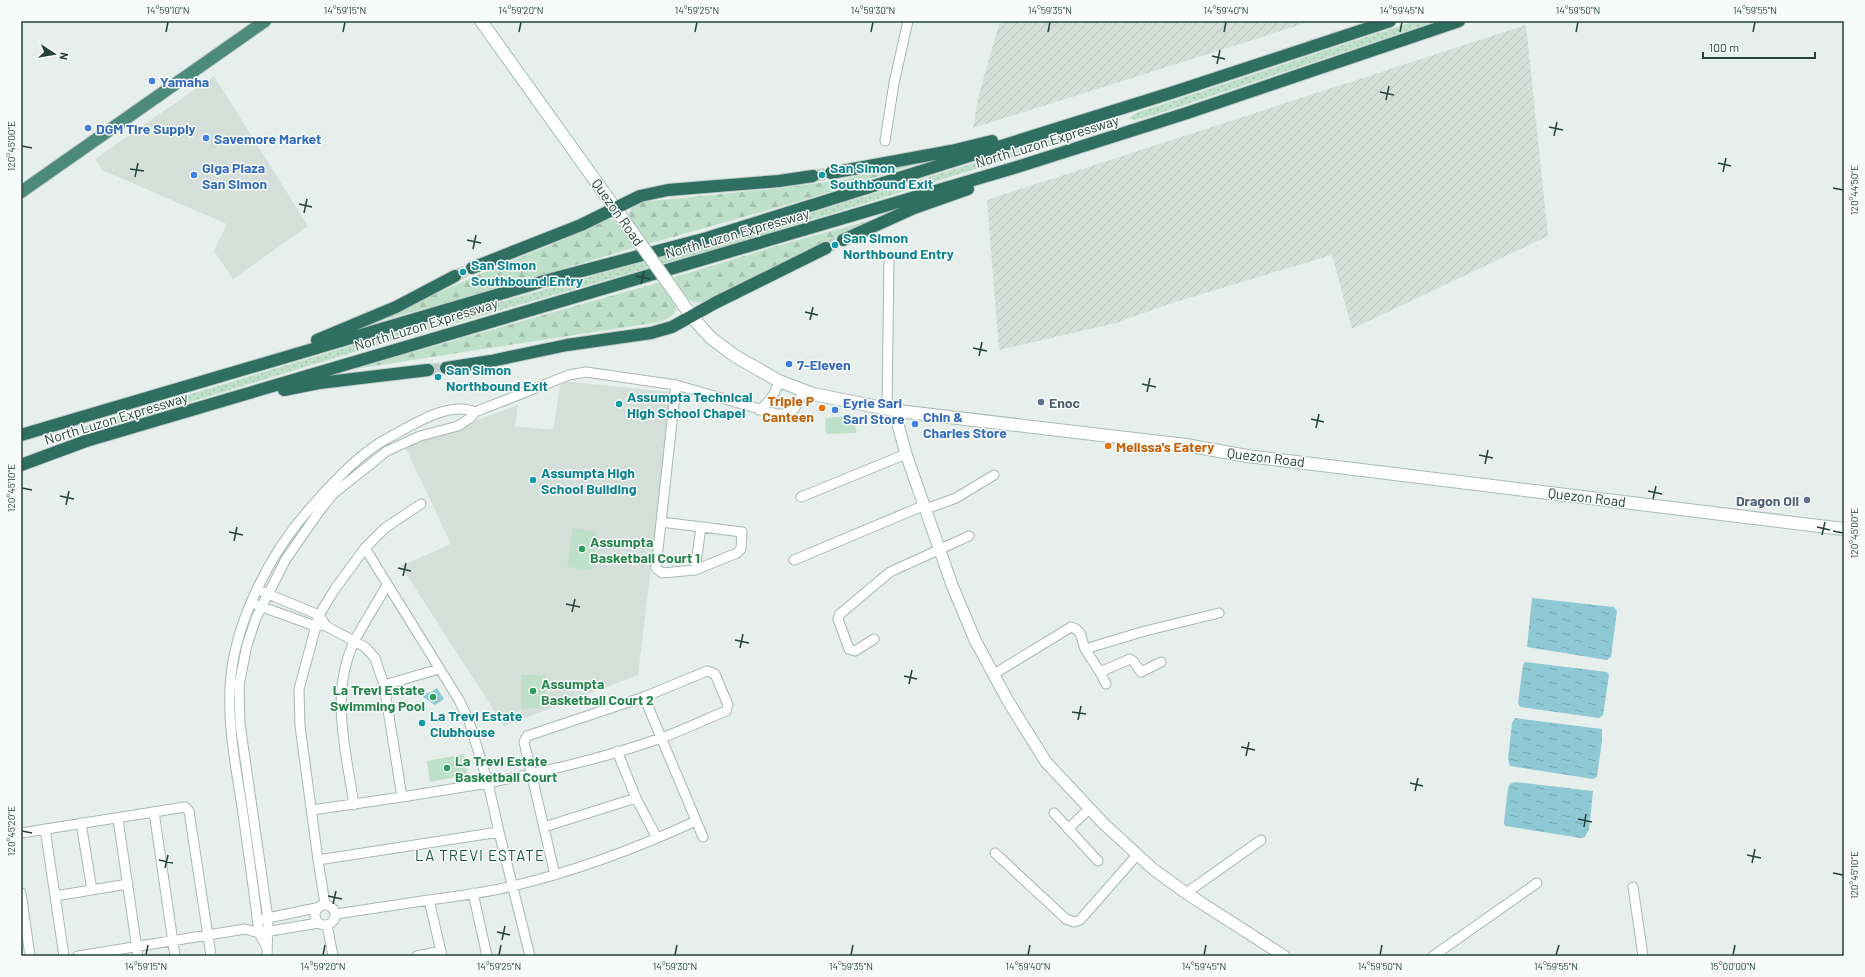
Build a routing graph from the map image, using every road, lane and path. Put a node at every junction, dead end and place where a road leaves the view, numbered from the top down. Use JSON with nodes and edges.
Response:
{"nodes":[{"id":1,"x":265,"y":21,"type":"edge"},
{"id":2,"x":481,"y":21,"type":"edge"},
{"id":3,"x":908,"y":21,"type":"edge"},
{"id":4,"x":1390,"y":21,"type":"edge"},
{"id":5,"x":1459,"y":21,"type":"edge"},
{"id":6,"x":1174,"y":92,"type":"junction"},
{"id":7,"x":885,"y":141,"type":"dead end"},
{"id":8,"x":1017,"y":166,"type":"junction"},
{"id":9,"x":831,"y":173,"type":"tunnel mouth"},
{"id":10,"x":813,"y":176,"type":"tunnel mouth"},
{"id":11,"x":21,"y":192,"type":"edge"},
{"id":12,"x":616,"y":208,"type":"junction"},
{"id":13,"x":843,"y":240,"type":"tunnel mouth"},
{"id":14,"x":826,"y":248,"type":"tunnel mouth"},
{"id":15,"x":889,"y":257,"type":"dead end"},
{"id":16,"x":472,"y":268,"type":"tunnel mouth"},
{"id":17,"x":455,"y":276,"type":"tunnel mouth"},
{"id":18,"x":692,"y":317,"type":"junction"},
{"id":19,"x":446,"y":368,"type":"tunnel mouth"},
{"id":20,"x":428,"y":370,"type":"tunnel mouth"},
{"id":21,"x":228,"y":373,"type":"junction"},
{"id":22,"x":779,"y":381,"type":"junction"},
{"id":23,"x":676,"y":385,"type":"junction"},
{"id":24,"x":803,"y":391,"type":"junction"},
{"id":25,"x":449,"y":409,"type":"junction"},
{"id":26,"x":759,"y":410,"type":"junction"},
{"id":27,"x":892,"y":410,"type":"junction"},
{"id":28,"x":475,"y":412,"type":"junction"},
{"id":29,"x":414,"y":425,"type":"junction"},
{"id":30,"x":453,"y":427,"type":"junction"},
{"id":31,"x":21,"y":435,"type":"edge"},
{"id":32,"x":420,"y":436,"type":"junction"},
{"id":33,"x":86,"y":441,"type":"junction"},
{"id":34,"x":906,"y":454,"type":"junction"},
{"id":35,"x":21,"y":465,"type":"edge"},
{"id":36,"x":994,"y":475,"type":"dead end"},
{"id":37,"x":801,"y":497,"type":"dead end"},
{"id":38,"x":421,"y":504,"type":"dead end"},
{"id":39,"x":925,"y":507,"type":"junction"},
{"id":40,"x":661,"y":522,"type":"junction"},
{"id":41,"x":701,"y":527,"type":"junction"},
{"id":42,"x":1844,"y":529,"type":"edge"},
{"id":43,"x":969,"y":536,"type":"dead end"},
{"id":44,"x":365,"y":548,"type":"junction"},
{"id":45,"x":940,"y":549,"type":"junction"},
{"id":46,"x":794,"y":560,"type":"dead end"},
{"id":47,"x":695,"y":570,"type":"junction"},
{"id":48,"x":387,"y":585,"type":"junction"},
{"id":49,"x":258,"y":590,"type":"junction"},
{"id":50,"x":268,"y":593,"type":"junction"},
{"id":51,"x":251,"y":603,"type":"junction"},
{"id":52,"x":262,"y":607,"type":"junction"},
{"id":53,"x":1219,"y":612,"type":"dead end"},
{"id":54,"x":319,"y":615,"type":"junction"},
{"id":55,"x":315,"y":626,"type":"junction"},
{"id":56,"x":326,"y":626,"type":"junction"},
{"id":57,"x":874,"y":639,"type":"dead end"},
{"id":58,"x":355,"y":641,"type":"junction"},
{"id":59,"x":1086,"y":649,"type":"junction"},
{"id":60,"x":1161,"y":662,"type":"dead end"},
{"id":61,"x":439,"y":669,"type":"junction"},
{"id":62,"x":1100,"y":672,"type":"junction"},
{"id":63,"x":994,"y":674,"type":"junction"},
{"id":64,"x":1106,"y":684,"type":"dead end"},
{"id":65,"x":384,"y":685,"type":"junction"},
{"id":66,"x":644,"y":697,"type":"junction"},
{"id":67,"x":240,"y":724,"type":"junction"},
{"id":68,"x":230,"y":727,"type":"junction"},
{"id":69,"x":662,"y":738,"type":"junction"},
{"id":70,"x":617,"y":751,"type":"junction"},
{"id":71,"x":533,"y":774,"type":"junction"},
{"id":72,"x":488,"y":783,"type":"junction"},
{"id":73,"x":402,"y":797,"type":"junction"},
{"id":74,"x":636,"y":798,"type":"junction"},
{"id":75,"x":354,"y":805,"type":"junction"},
{"id":76,"x":1089,"y":809,"type":"junction"},
{"id":77,"x":312,"y":810,"type":"junction"},
{"id":78,"x":154,"y":812,"type":"junction"},
{"id":79,"x":1054,"y":813,"type":"dead end"},
{"id":80,"x":118,"y":819,"type":"junction"},
{"id":81,"x":696,"y":821,"type":"junction"},
{"id":82,"x":81,"y":823,"type":"junction"},
{"id":83,"x":544,"y":827,"type":"junction"},
{"id":84,"x":44,"y":829,"type":"junction"},
{"id":85,"x":1068,"y":829,"type":"junction"},
{"id":86,"x":499,"y":832,"type":"junction"},
{"id":87,"x":21,"y":833,"type":"edge"},
{"id":88,"x":703,"y":837,"type":"dead end"},
{"id":89,"x":658,"y":838,"type":"junction"},
{"id":90,"x":1261,"y":840,"type":"dead end"},
{"id":91,"x":994,"y":853,"type":"dead end"},
{"id":92,"x":1137,"y":855,"type":"junction"},
{"id":93,"x":318,"y":860,"type":"junction"},
{"id":94,"x":1098,"y":861,"type":"dead end"},
{"id":95,"x":555,"y":875,"type":"junction"},
{"id":96,"x":1537,"y":883,"type":"dead end"},
{"id":97,"x":128,"y":884,"type":"junction"},
{"id":98,"x":512,"y":886,"type":"junction"},
{"id":99,"x":1633,"y":887,"type":"dead end"},
{"id":100,"x":92,"y":890,"type":"junction"},
{"id":101,"x":21,"y":893,"type":"edge"},
{"id":102,"x":473,"y":893,"type":"junction"},
{"id":103,"x":1186,"y":893,"type":"junction"},
{"id":104,"x":55,"y":896,"type":"junction"},
{"id":105,"x":429,"y":900,"type":"junction"},
{"id":106,"x":325,"y":904,"type":"junction"},
{"id":107,"x":316,"y":908,"type":"junction"},
{"id":108,"x":336,"y":914,"type":"junction"},
{"id":109,"x":268,"y":918,"type":"junction"},
{"id":110,"x":257,"y":920,"type":"junction"},
{"id":111,"x":318,"y":923,"type":"junction"},
{"id":112,"x":327,"y":925,"type":"junction"},
{"id":113,"x":245,"y":930,"type":"junction"},
{"id":114,"x":269,"y":931,"type":"junction"},
{"id":115,"x":259,"y":933,"type":"junction"},
{"id":116,"x":208,"y":935,"type":"junction"},
{"id":117,"x":172,"y":940,"type":"junction"},
{"id":118,"x":266,"y":946,"type":"junction"},
{"id":119,"x":137,"y":952,"type":"edge"},
{"id":120,"x":101,"y":954,"type":"edge"},
{"id":121,"x":441,"y":954,"type":"edge"},
{"id":122,"x":30,"y":956,"type":"edge"},
{"id":123,"x":64,"y":956,"type":"edge"},
{"id":124,"x":78,"y":956,"type":"edge"},
{"id":125,"x":174,"y":956,"type":"edge"},
{"id":126,"x":211,"y":956,"type":"edge"},
{"id":127,"x":267,"y":956,"type":"edge"},
{"id":128,"x":333,"y":956,"type":"edge"},
{"id":129,"x":417,"y":956,"type":"edge"},
{"id":130,"x":487,"y":956,"type":"edge"},
{"id":131,"x":530,"y":956,"type":"edge"},
{"id":132,"x":1284,"y":956,"type":"edge"},
{"id":133,"x":1433,"y":956,"type":"edge"},
{"id":134,"x":1643,"y":956,"type":"edge"}],
"edges":[{"from":1,"to":11,"type":"highway"},
{"from":2,"to":12,"type":"main road","name":"Quezon Road"},
{"from":3,"to":7,"type":"street"},
{"from":4,"to":6,"type":"highway","name":"North Luzon Expressway"},
{"from":5,"to":8,"type":"highway","name":"North Luzon Expressway"},
{"from":6,"to":9,"type":"highway"},
{"from":6,"to":21,"type":"highway","name":"North Luzon Expressway"},
{"from":8,"to":13,"type":"highway"},
{"from":8,"to":33,"type":"highway","name":"North Luzon Expressway"},
{"from":10,"to":12,"type":"highway"},
{"from":12,"to":16,"type":"highway"},
{"from":12,"to":18,"type":"main road","name":"Quezon Road","bridge":true},
{"from":14,"to":18,"type":"highway"},
{"from":15,"to":27,"type":"street"},
{"from":17,"to":21,"type":"highway"},
{"from":18,"to":19,"type":"highway"},
{"from":18,"to":22,"type":"main road","name":"Quezon Road"},
{"from":20,"to":33,"type":"highway"},
{"from":21,"to":31,"type":"highway","name":"North Luzon Expressway"},
{"from":22,"to":24,"type":"main road","name":"Quezon Road"},
{"from":22,"to":26,"type":"street"},
{"from":23,"to":26,"type":"street"},
{"from":23,"to":28,"type":"street"},
{"from":23,"to":40,"type":"street"},
{"from":24,"to":26,"type":"street"},
{"from":24,"to":27,"type":"main road","name":"Quezon Road"},
{"from":25,"to":28,"type":"street"},
{"from":25,"to":29,"type":"street"},
{"from":25,"to":30,"type":"street"},
{"from":27,"to":34,"type":"street"},
{"from":27,"to":42,"type":"main road","name":"Quezon Road"},
{"from":28,"to":30,"type":"street"},
{"from":29,"to":32,"type":"street"},
{"from":29,"to":49,"type":"street"},
{"from":30,"to":32,"type":"street"},
{"from":32,"to":50,"type":"street"},
{"from":33,"to":35,"type":"highway","name":"North Luzon Expressway"},
{"from":34,"to":37,"type":"street"},
{"from":34,"to":39,"type":"street"},
{"from":36,"to":39,"type":"street"},
{"from":38,"to":44,"type":"street"},
{"from":39,"to":45,"type":"street"},
{"from":39,"to":46,"type":"street"},
{"from":40,"to":41,"type":"street"},
{"from":40,"to":47,"type":"street"},
{"from":41,"to":47,"type":"street"},
{"from":41,"to":47,"type":"street"},
{"from":43,"to":45,"type":"street"},
{"from":44,"to":48,"type":"street"},
{"from":44,"to":54,"type":"street"},
{"from":45,"to":57,"type":"street"},
{"from":45,"to":63,"type":"street"},
{"from":48,"to":58,"type":"street"},
{"from":48,"to":61,"type":"street"},
{"from":49,"to":50,"type":"street"},
{"from":49,"to":51,"type":"street"},
{"from":50,"to":52,"type":"street"},
{"from":50,"to":54,"type":"street"},
{"from":51,"to":52,"type":"street"},
{"from":51,"to":68,"type":"street"},
{"from":52,"to":55,"type":"street"},
{"from":52,"to":67,"type":"street"},
{"from":53,"to":59,"type":"street"},
{"from":54,"to":55,"type":"street"},
{"from":54,"to":56,"type":"street"},
{"from":55,"to":56,"type":"street"},
{"from":55,"to":77,"type":"street"},
{"from":56,"to":58,"type":"street"},
{"from":58,"to":65,"type":"street"},
{"from":58,"to":75,"type":"street"},
{"from":59,"to":62,"type":"street"},
{"from":59,"to":63,"type":"street"},
{"from":60,"to":62,"type":"street"},
{"from":61,"to":65,"type":"street"},
{"from":61,"to":72,"type":"street"},
{"from":62,"to":64,"type":"street"},
{"from":63,"to":76,"type":"street"},
{"from":65,"to":73,"type":"street"},
{"from":66,"to":69,"type":"street"},
{"from":66,"to":69,"type":"street"},
{"from":66,"to":71,"type":"street"},
{"from":67,"to":68,"type":"street"},
{"from":67,"to":109,"type":"street"},
{"from":68,"to":110,"type":"street"},
{"from":69,"to":70,"type":"street"},
{"from":69,"to":81,"type":"street"},
{"from":70,"to":71,"type":"street"},
{"from":70,"to":74,"type":"street"},
{"from":71,"to":72,"type":"street"},
{"from":71,"to":83,"type":"street"},
{"from":72,"to":73,"type":"street"},
{"from":72,"to":86,"type":"street"},
{"from":73,"to":75,"type":"street"},
{"from":74,"to":83,"type":"street"},
{"from":74,"to":89,"type":"street"},
{"from":75,"to":77,"type":"street"},
{"from":76,"to":85,"type":"street"},
{"from":76,"to":92,"type":"street"},
{"from":77,"to":93,"type":"street"},
{"from":78,"to":80,"type":"street"},
{"from":78,"to":116,"type":"street"},
{"from":78,"to":117,"type":"street"},
{"from":79,"to":85,"type":"street"},
{"from":80,"to":82,"type":"street"},
{"from":80,"to":97,"type":"street"},
{"from":81,"to":88,"type":"street"},
{"from":81,"to":89,"type":"street"},
{"from":82,"to":84,"type":"street"},
{"from":82,"to":100,"type":"street"},
{"from":83,"to":95,"type":"street"},
{"from":84,"to":87,"type":"street"},
{"from":84,"to":104,"type":"street"},
{"from":85,"to":94,"type":"street"},
{"from":86,"to":93,"type":"street"},
{"from":86,"to":98,"type":"street"},
{"from":89,"to":95,"type":"street"},
{"from":90,"to":103,"type":"street"},
{"from":91,"to":92,"type":"street"},
{"from":92,"to":103,"type":"street"},
{"from":93,"to":106,"type":"street"},
{"from":95,"to":98,"type":"street"},
{"from":96,"to":133,"type":"street"},
{"from":97,"to":100,"type":"street"},
{"from":97,"to":119,"type":"street"},
{"from":98,"to":102,"type":"street"},
{"from":98,"to":131,"type":"street"},
{"from":99,"to":134,"type":"street"},
{"from":100,"to":104,"type":"street"},
{"from":101,"to":122,"type":"street"},
{"from":102,"to":105,"type":"street"},
{"from":102,"to":130,"type":"street"},
{"from":103,"to":132,"type":"street"},
{"from":104,"to":123,"type":"street"},
{"from":105,"to":108,"type":"street"},
{"from":105,"to":121,"type":"street"},
{"from":106,"to":107,"type":"street"},
{"from":106,"to":108,"type":"street"},
{"from":107,"to":109,"type":"street"},
{"from":107,"to":111,"type":"street"},
{"from":108,"to":112,"type":"street"},
{"from":109,"to":110,"type":"street"},
{"from":109,"to":114,"type":"street"},
{"from":110,"to":113,"type":"street"},
{"from":110,"to":115,"type":"street"},
{"from":111,"to":112,"type":"street"},
{"from":111,"to":114,"type":"street"},
{"from":112,"to":128,"type":"street"},
{"from":113,"to":115,"type":"street"},
{"from":113,"to":116,"type":"street"},
{"from":114,"to":115,"type":"street"},
{"from":114,"to":118,"type":"street"},
{"from":115,"to":118,"type":"street"},
{"from":116,"to":117,"type":"street"},
{"from":116,"to":126,"type":"street"},
{"from":117,"to":119,"type":"street"},
{"from":117,"to":125,"type":"street"},
{"from":118,"to":127,"type":"street"},
{"from":119,"to":120,"type":"street"},
{"from":120,"to":124,"type":"street"},
{"from":121,"to":129,"type":"street"}]}
